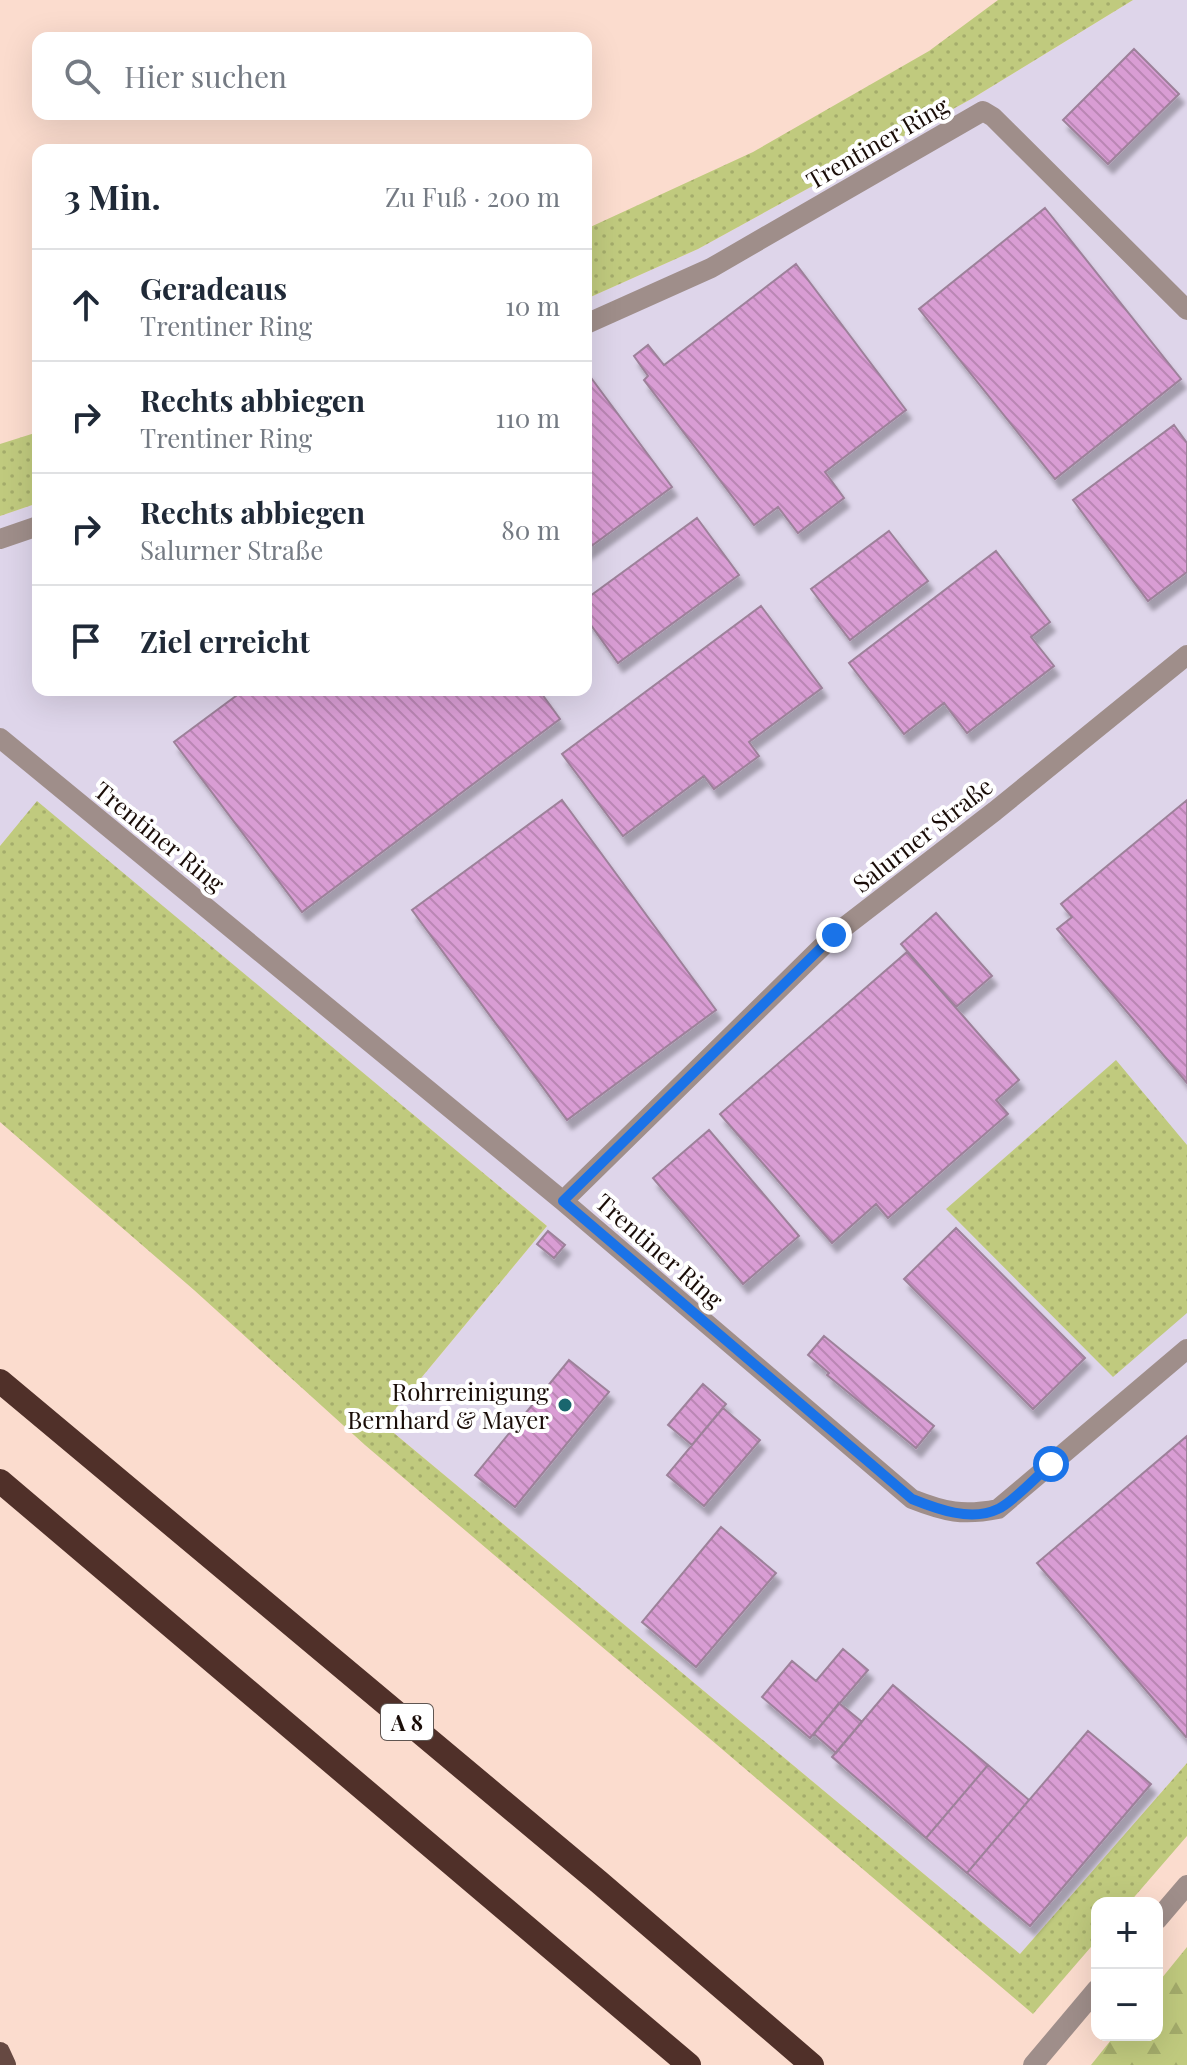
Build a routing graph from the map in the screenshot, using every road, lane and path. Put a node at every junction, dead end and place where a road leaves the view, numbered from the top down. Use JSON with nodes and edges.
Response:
{"nodes":[{"id":1,"x":1187,"y":310,"type":"edge"},
{"id":2,"x":592,"y":321,"type":"edge"},
{"id":3,"x":32,"y":528,"type":"edge"},
{"id":4,"x":0,"y":539,"type":"edge"},
{"id":5,"x":1187,"y":655,"type":"edge"},
{"id":6,"x":0,"y":738,"type":"edge"},
{"id":7,"x":563,"y":1201,"type":"junction"},
{"id":8,"x":1187,"y":1349,"type":"edge"},
{"id":9,"x":0,"y":1381,"type":"edge"},
{"id":10,"x":0,"y":1481,"type":"edge"},
{"id":11,"x":1187,"y":1885,"type":"edge"},
{"id":12,"x":1163,"y":1913,"type":"edge"},
{"id":13,"x":1091,"y":1996,"type":"edge"},
{"id":14,"x":0,"y":2052,"type":"edge"},
{"id":15,"x":6,"y":2065,"type":"edge"},
{"id":16,"x":689,"y":2065,"type":"edge"},
{"id":17,"x":812,"y":2065,"type":"edge"},
{"id":18,"x":1033,"y":2065,"type":"edge"}],
"edges":[{"from":1,"to":2,"type":"street","name":"Trentiner Ring"},
{"from":3,"to":4,"type":"street"},
{"from":5,"to":7,"type":"street","name":"Salurner Straße"},
{"from":6,"to":7,"type":"street","name":"Trentiner Ring"},
{"from":7,"to":8,"type":"street","name":"Trentiner Ring"},
{"from":9,"to":17,"type":"highway","number":"A 8"},
{"from":10,"to":16,"type":"highway"},
{"from":11,"to":12,"type":"street"},
{"from":13,"to":18,"type":"street"},
{"from":14,"to":15,"type":"main road"}]}
